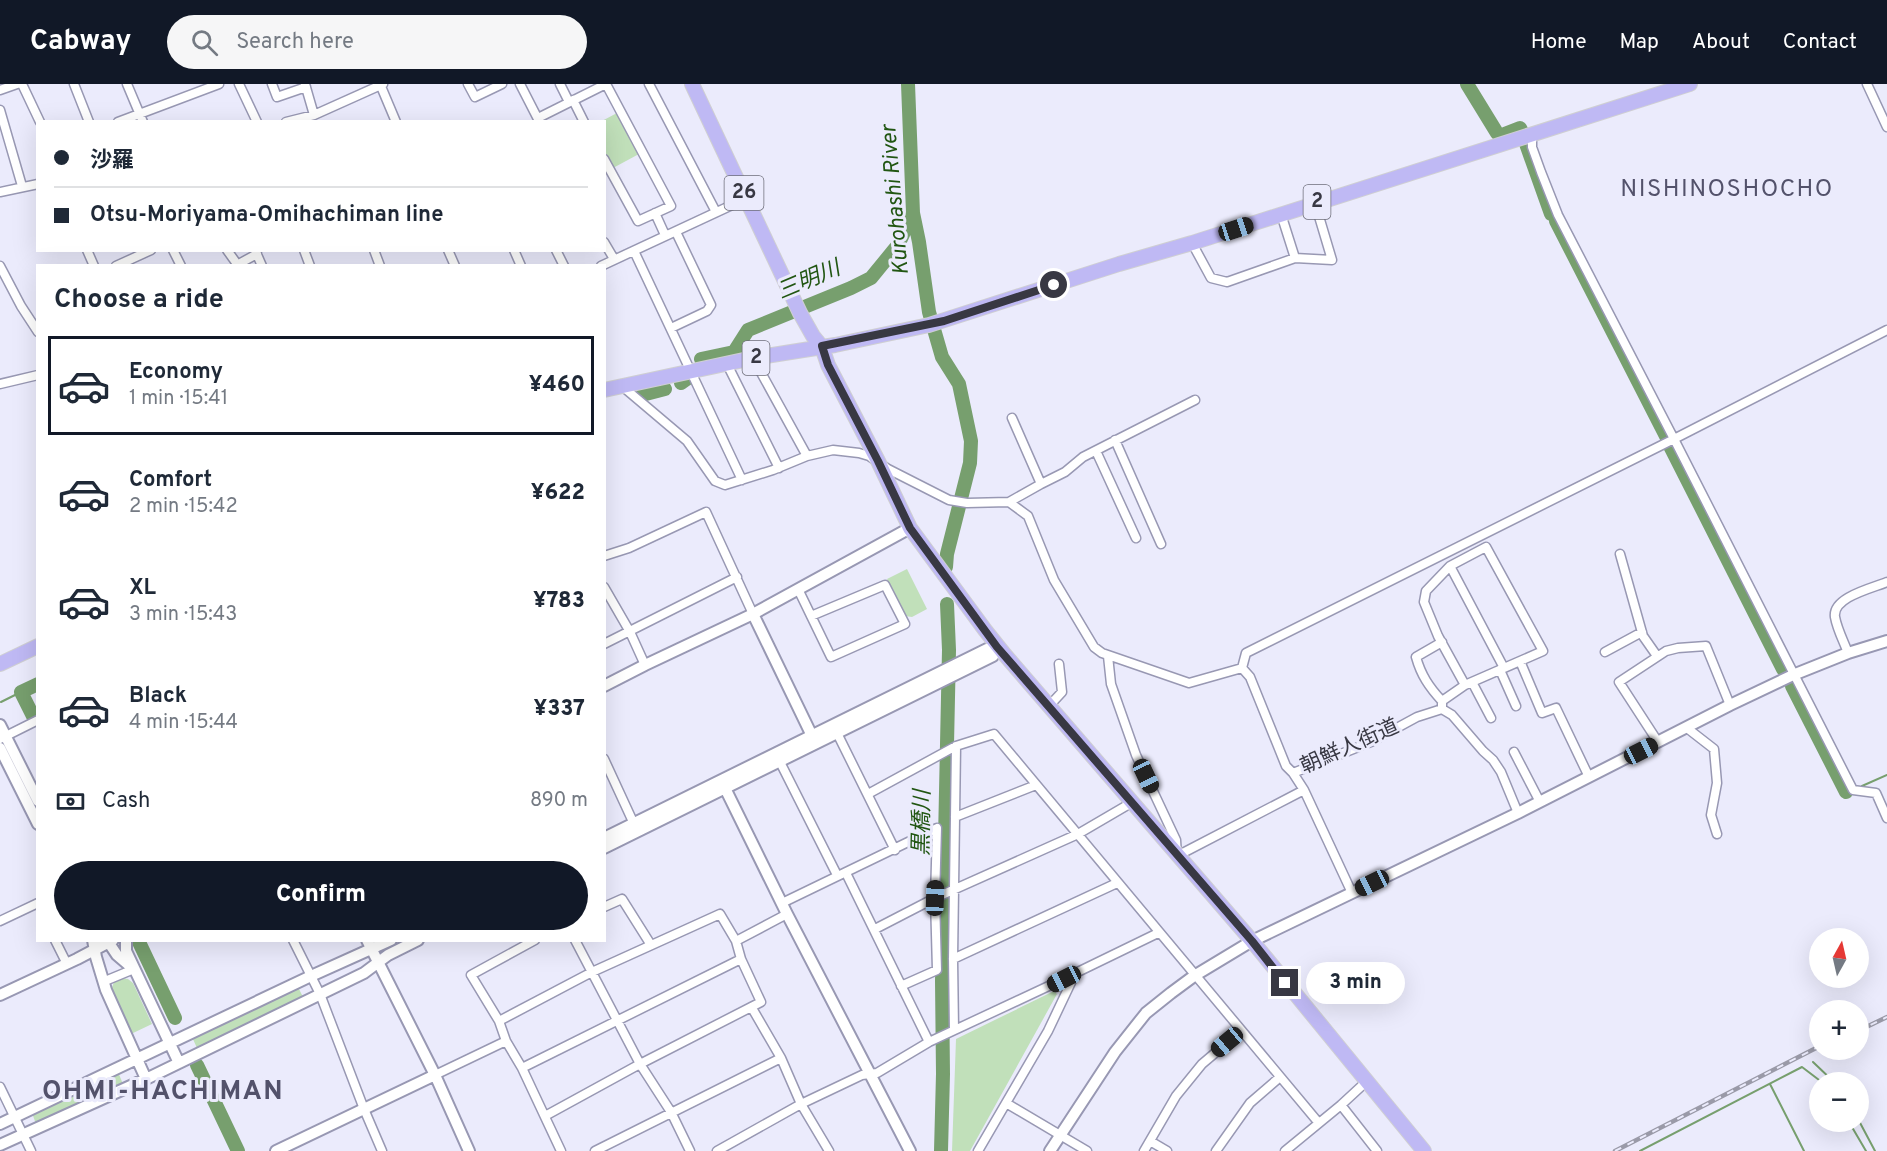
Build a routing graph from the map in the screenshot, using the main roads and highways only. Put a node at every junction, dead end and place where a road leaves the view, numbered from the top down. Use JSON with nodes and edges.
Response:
{"nodes":[{"id":1,"x":692,"y":84,"type":"edge"},
{"id":2,"x":1690,"y":84,"type":"edge"},
{"id":3,"x":822,"y":346,"type":"junction"},
{"id":4,"x":606,"y":390,"type":"edge"},
{"id":5,"x":36,"y":647,"type":"edge"},
{"id":6,"x":0,"y":664,"type":"edge"},
{"id":7,"x":1423,"y":1149,"type":"edge"}],
"edges":[{"from":1,"to":3,"type":"main road","number":"26"},
{"from":2,"to":3,"type":"main road","number":"2"},
{"from":3,"to":4,"type":"main road","number":"2"},
{"from":3,"to":7,"type":"main road","number":"26"},
{"from":5,"to":6,"type":"main road"}]}
